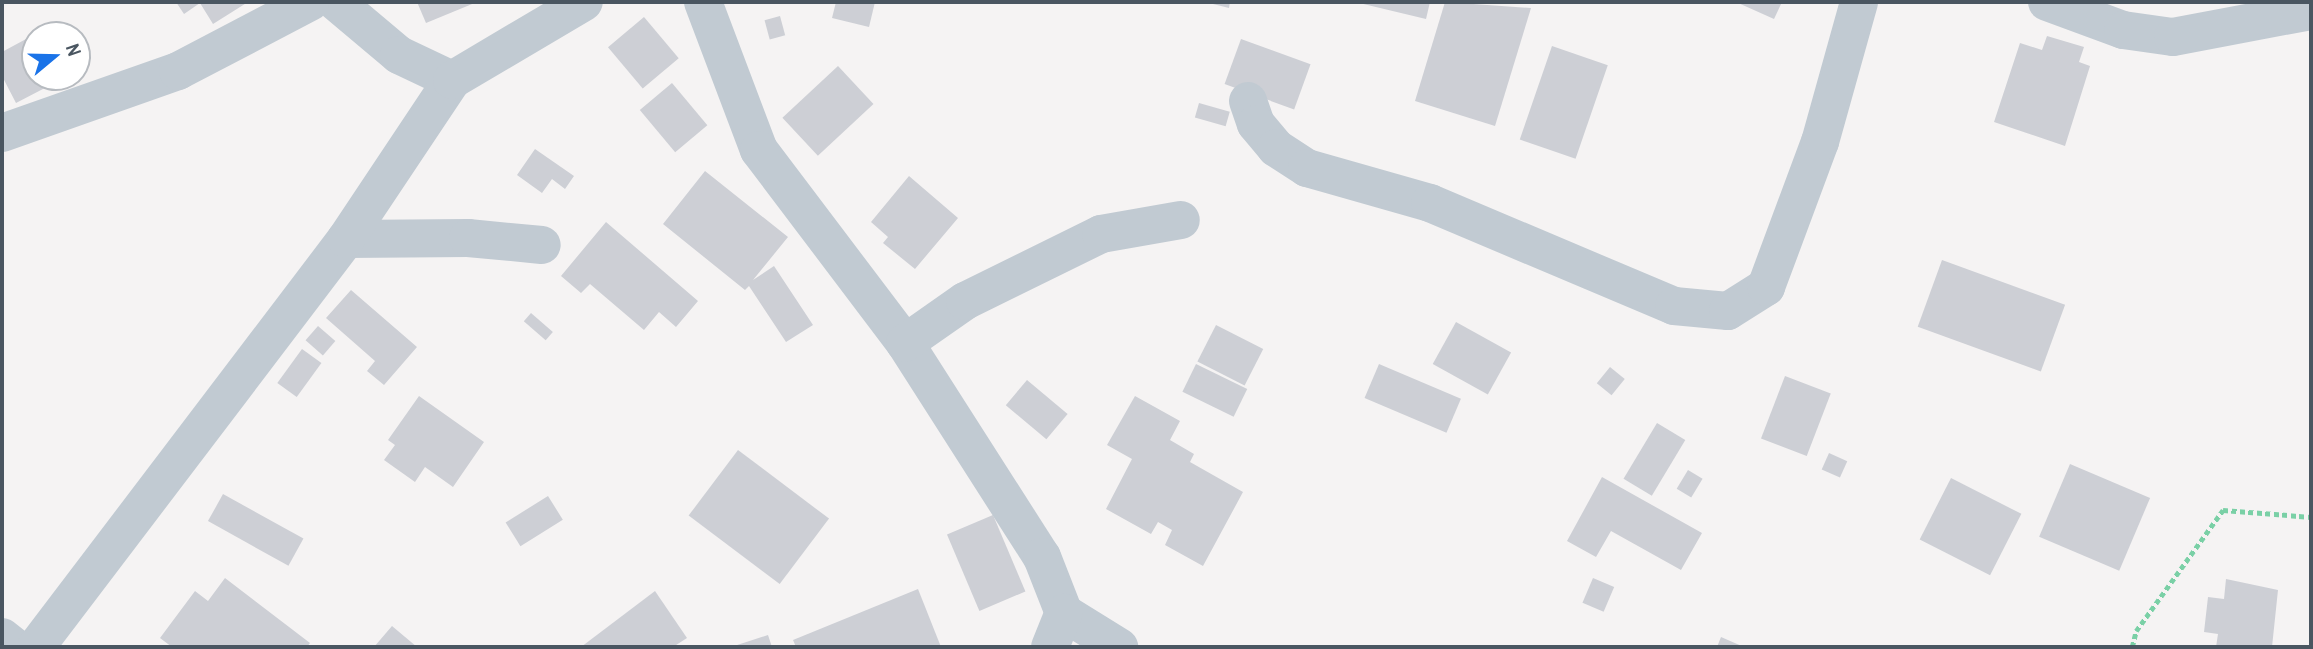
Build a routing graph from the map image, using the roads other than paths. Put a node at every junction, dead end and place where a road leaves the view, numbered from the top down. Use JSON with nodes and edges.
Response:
{"nodes":[{"id":1,"x":310,"y":2,"type":"edge"},
{"id":2,"x":336,"y":2,"type":"edge"},
{"id":3,"x":584,"y":2,"type":"edge"},
{"id":4,"x":703,"y":2,"type":"edge"},
{"id":5,"x":1859,"y":2,"type":"edge"},
{"id":6,"x":2047,"y":2,"type":"edge"},
{"id":7,"x":2311,"y":11,"type":"edge"},
{"id":8,"x":452,"y":80,"type":"junction"},
{"id":9,"x":1248,"y":101,"type":"dead end"},
{"id":10,"x":2,"y":133,"type":"edge"},
{"id":11,"x":1181,"y":220,"type":"dead end"},
{"id":12,"x":346,"y":239,"type":"junction"},
{"id":13,"x":542,"y":245,"type":"dead end"},
{"id":14,"x":905,"y":343,"type":"junction"},
{"id":15,"x":1064,"y":613,"type":"junction"},
{"id":16,"x":2,"y":637,"type":"edge"},
{"id":17,"x":15,"y":647,"type":"edge"},
{"id":18,"x":36,"y":647,"type":"edge"},
{"id":19,"x":1050,"y":647,"type":"edge"},
{"id":20,"x":1119,"y":647,"type":"edge"}],
"edges":[{"from":1,"to":10,"type":"street"},
{"from":2,"to":8,"type":"street"},
{"from":3,"to":8,"type":"street"},
{"from":4,"to":14,"type":"street"},
{"from":5,"to":9,"type":"street"},
{"from":6,"to":7,"type":"street"},
{"from":8,"to":12,"type":"street"},
{"from":11,"to":14,"type":"street"},
{"from":12,"to":13,"type":"street"},
{"from":12,"to":18,"type":"street"},
{"from":14,"to":15,"type":"street"},
{"from":15,"to":19,"type":"street"},
{"from":15,"to":20,"type":"street"},
{"from":16,"to":17,"type":"street"}]}
